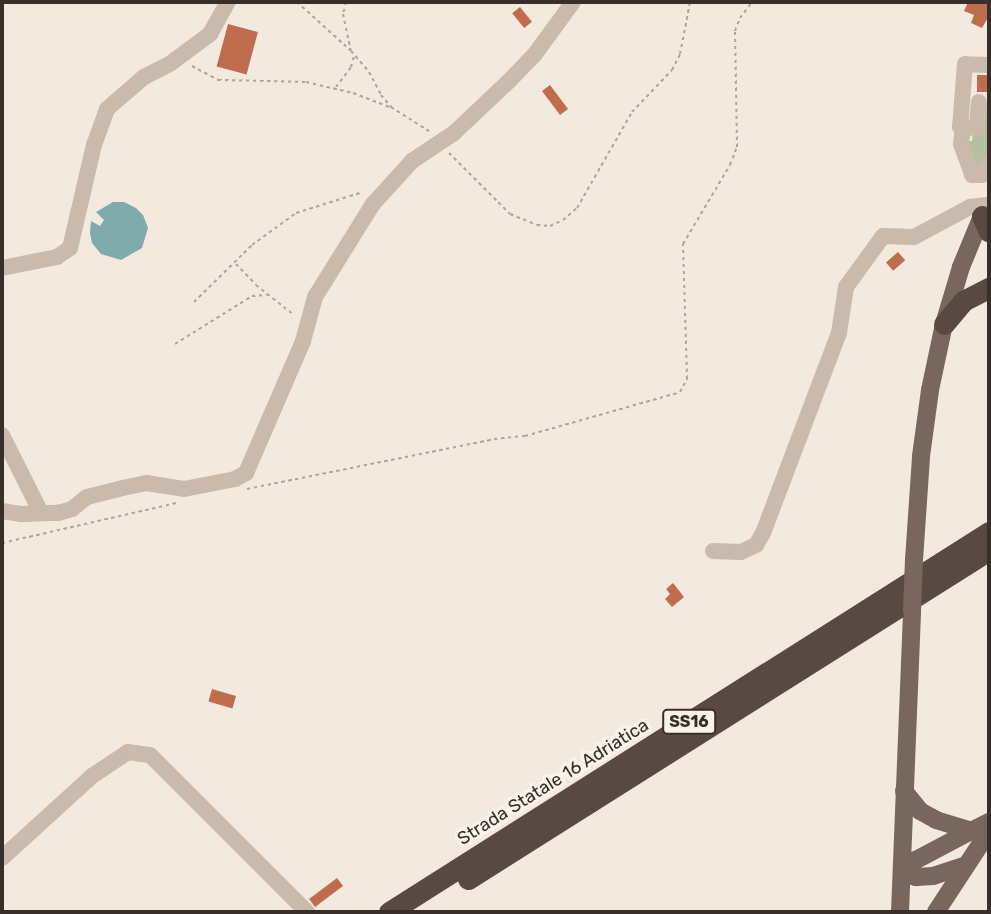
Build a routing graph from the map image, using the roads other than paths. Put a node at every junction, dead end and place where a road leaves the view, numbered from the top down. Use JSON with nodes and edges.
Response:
{"nodes":[{"id":1,"x":228,"y":2,"type":"edge"},
{"id":2,"x":573,"y":2,"type":"edge"},
{"id":3,"x":989,"y":65,"type":"edge"},
{"id":4,"x":977,"y":102,"type":"edge"},
{"id":5,"x":989,"y":163,"type":"edge"},
{"id":6,"x":987,"y":214,"type":"edge"},
{"id":7,"x":2,"y":268,"type":"edge"},
{"id":8,"x":989,"y":288,"type":"edge"},
{"id":9,"x":944,"y":324,"type":"junction"},
{"id":10,"x":2,"y":435,"type":"edge"},
{"id":11,"x":2,"y":512,"type":"edge"},
{"id":12,"x":41,"y":513,"type":"junction"},
{"id":13,"x":989,"y":532,"type":"edge"},
{"id":14,"x":989,"y":550,"type":"edge"},
{"id":15,"x":713,"y":551,"type":"dead end"},
{"id":16,"x":989,"y":557,"type":"edge"},
{"id":17,"x":961,"y":568,"type":"junction"},
{"id":18,"x":904,"y":791,"type":"junction"},
{"id":19,"x":989,"y":822,"type":"edge"},
{"id":20,"x":980,"y":831,"type":"edge"},
{"id":21,"x":2,"y":858,"type":"edge"},
{"id":22,"x":966,"y":865,"type":"junction"},
{"id":23,"x":902,"y":873,"type":"junction"},
{"id":24,"x":307,"y":912,"type":"edge"},
{"id":25,"x":389,"y":912,"type":"edge"},
{"id":26,"x":416,"y":912,"type":"edge"},
{"id":27,"x":900,"y":912,"type":"edge"},
{"id":28,"x":936,"y":912,"type":"edge"}],
"edges":[{"from":1,"to":7,"type":"street"},
{"from":2,"to":12,"type":"street"},
{"from":3,"to":4,"type":"street"},
{"from":4,"to":5,"type":"street"},
{"from":6,"to":9,"type":"main road"},
{"from":6,"to":15,"type":"street"},
{"from":8,"to":9,"type":"highway"},
{"from":9,"to":18,"type":"main road","bridge":true},
{"from":10,"to":12,"type":"street"},
{"from":11,"to":12,"type":"street"},
{"from":13,"to":25,"type":"highway","name":"Strada Statale 16 Adriatica","number":"SS16"},
{"from":14,"to":17,"type":"highway","name":"Strada Statale 16 Adriatica","number":"SS16"},
{"from":16,"to":17,"type":"highway"},
{"from":17,"to":26,"type":"highway","name":"Strada Statale 16 Adriatica","number":"SS16"},
{"from":18,"to":20,"type":"main road"},
{"from":18,"to":23,"type":"main road"},
{"from":19,"to":20,"type":"main road"},
{"from":20,"to":22,"type":"main road"},
{"from":20,"to":23,"type":"main road"},
{"from":21,"to":24,"type":"street"},
{"from":22,"to":23,"type":"main road"},
{"from":22,"to":28,"type":"main road"},
{"from":23,"to":27,"type":"main road"}]}
